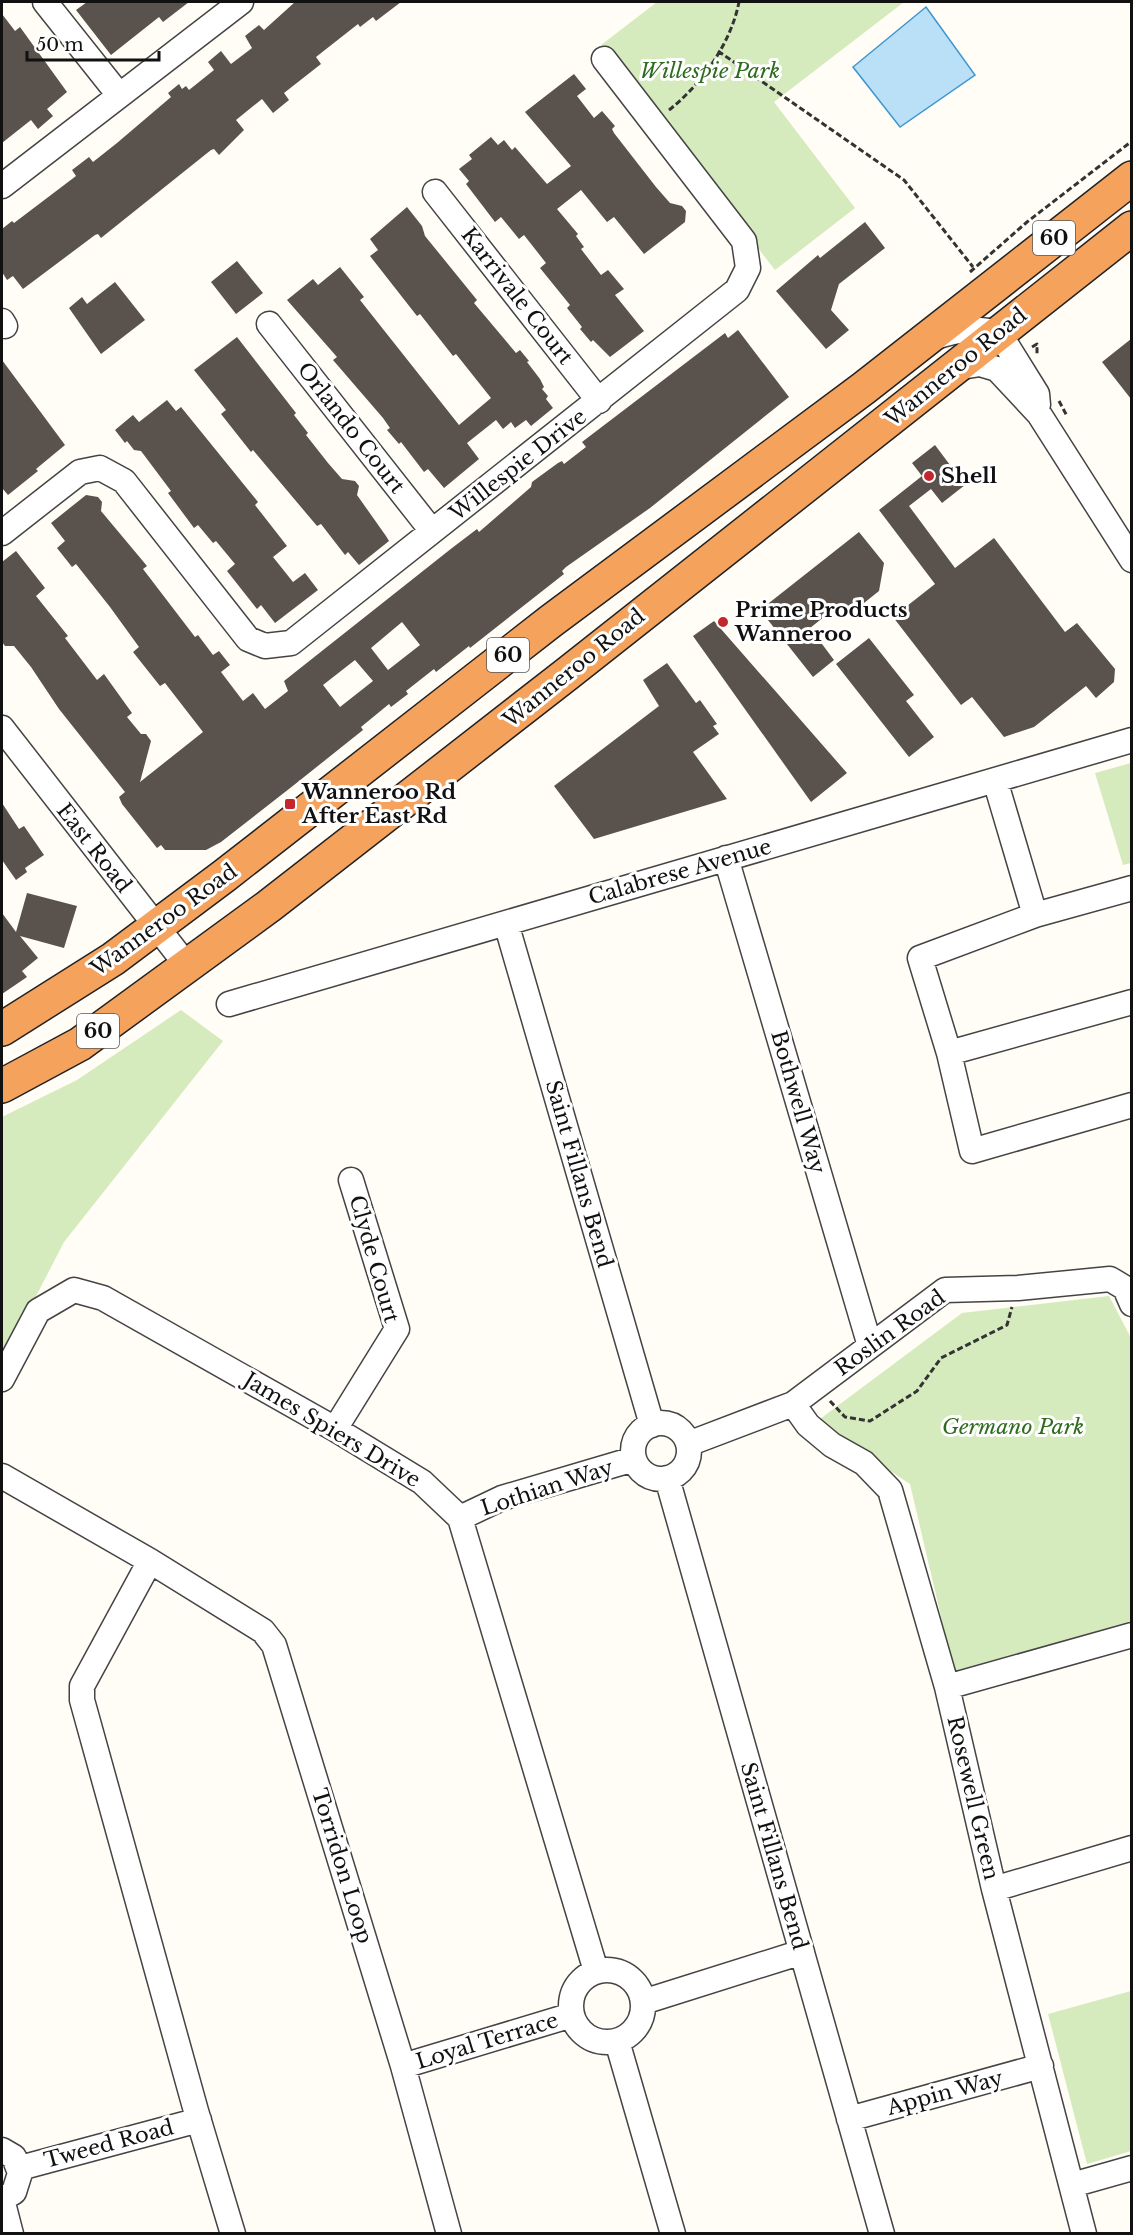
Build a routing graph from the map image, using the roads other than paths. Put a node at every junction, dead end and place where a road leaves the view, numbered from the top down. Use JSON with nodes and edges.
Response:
{"nodes":[{"id":1,"x":45,"y":2,"type":"edge"},
{"id":2,"x":241,"y":2,"type":"edge"},
{"id":3,"x":604,"y":59,"type":"dead end"},
{"id":4,"x":119,"y":95,"type":"junction"},
{"id":5,"x":1131,"y":155,"type":"edge"},
{"id":6,"x":1131,"y":178,"type":"edge"},
{"id":7,"x":2,"y":186,"type":"edge"},
{"id":8,"x":435,"y":192,"type":"dead end"},
{"id":9,"x":1131,"y":228,"type":"edge"},
{"id":10,"x":1037,"y":252,"type":"junction"},
{"id":11,"x":269,"y":324,"type":"dead end"},
{"id":12,"x":926,"y":339,"type":"junction"},
{"id":13,"x":1007,"y":344,"type":"junction"},
{"id":14,"x":955,"y":368,"type":"junction"},
{"id":15,"x":599,"y":401,"type":"junction"},
{"id":16,"x":1039,"y":414,"type":"junction"},
{"id":17,"x":432,"y":531,"type":"junction"},
{"id":18,"x":2,"y":533,"type":"edge"},
{"id":19,"x":1131,"y":560,"type":"edge"},
{"id":20,"x":694,"y":571,"type":"junction"},
{"id":21,"x":508,"y":655,"type":"junction"},
{"id":22,"x":2,"y":728,"type":"edge"},
{"id":23,"x":1131,"y":740,"type":"edge"},
{"id":24,"x":995,"y":780,"type":"junction"},
{"id":25,"x":726,"y":858,"type":"junction"},
{"id":26,"x":1131,"y":888,"type":"edge"},
{"id":27,"x":1035,"y":915,"type":"junction"},
{"id":28,"x":506,"y":923,"type":"junction"},
{"id":29,"x":156,"y":927,"type":"junction"},
{"id":30,"x":188,"y":967,"type":"junction"},
{"id":31,"x":1131,"y":1002,"type":"edge"},
{"id":32,"x":229,"y":1004,"type":"dead end"},
{"id":33,"x":2,"y":1029,"type":"edge"},
{"id":34,"x":949,"y":1053,"type":"junction"},
{"id":35,"x":2,"y":1086,"type":"edge"},
{"id":36,"x":1131,"y":1105,"type":"edge"},
{"id":37,"x":351,"y":1180,"type":"dead end"},
{"id":38,"x":1131,"y":1304,"type":"edge"},
{"id":39,"x":870,"y":1346,"type":"junction"},
{"id":40,"x":2,"y":1379,"type":"edge"},
{"id":41,"x":793,"y":1404,"type":"junction"},
{"id":42,"x":652,"y":1425,"type":"junction"},
{"id":43,"x":335,"y":1429,"type":"junction"},
{"id":44,"x":688,"y":1444,"type":"junction"},
{"id":45,"x":634,"y":1459,"type":"junction"},
{"id":46,"x":2,"y":1476,"type":"edge"},
{"id":47,"x":668,"y":1478,"type":"junction"},
{"id":48,"x":460,"y":1518,"type":"junction"},
{"id":49,"x":150,"y":1561,"type":"junction"},
{"id":50,"x":1131,"y":1635,"type":"edge"},
{"id":51,"x":947,"y":1687,"type":"junction"},
{"id":52,"x":1131,"y":1848,"type":"edge"},
{"id":53,"x":994,"y":1889,"type":"junction"},
{"id":54,"x":802,"y":1952,"type":"junction"},
{"id":55,"x":596,"y":1971,"type":"junction"},
{"id":56,"x":643,"y":2002,"type":"junction"},
{"id":57,"x":572,"y":2015,"type":"junction"},
{"id":58,"x":617,"y":2041,"type":"junction"},
{"id":59,"x":403,"y":2066,"type":"junction"},
{"id":60,"x":1041,"y":2066,"type":"junction"},
{"id":61,"x":849,"y":2119,"type":"junction"},
{"id":62,"x":199,"y":2120,"type":"junction"},
{"id":63,"x":2,"y":2150,"type":"edge"},
{"id":64,"x":20,"y":2168,"type":"junction"},
{"id":65,"x":1131,"y":2168,"type":"edge"},
{"id":66,"x":1072,"y":2186,"type":"junction"},
{"id":67,"x":2,"y":2199,"type":"edge"},
{"id":68,"x":11,"y":2234,"type":"edge"},
{"id":69,"x":233,"y":2234,"type":"edge"},
{"id":70,"x":449,"y":2234,"type":"edge"},
{"id":71,"x":673,"y":2234,"type":"edge"},
{"id":72,"x":882,"y":2234,"type":"edge"},
{"id":73,"x":1084,"y":2234,"type":"edge"}],
"edges":[{"from":1,"to":4,"type":"street"},
{"from":2,"to":4,"type":"street"},
{"from":3,"to":15,"type":"street","name":"Willespie Drive"},
{"from":4,"to":7,"type":"street"},
{"from":5,"to":10,"type":"highway"},
{"from":6,"to":10,"type":"highway","number":"60"},
{"from":8,"to":15,"type":"street","name":"Karrivale Court"},
{"from":9,"to":13,"type":"highway","name":"Wanneroo Road","number":"60"},
{"from":10,"to":12,"type":"highway","name":"Wanneroo Road","number":"60"},
{"from":11,"to":17,"type":"street","name":"Orlando Court"},
{"from":12,"to":13,"type":"street"},
{"from":12,"to":21,"type":"highway","name":"Wanneroo Road","number":"60"},
{"from":13,"to":14,"type":"highway","name":"Wanneroo Road","number":"60"},
{"from":13,"to":16,"type":"street"},
{"from":14,"to":16,"type":"street"},
{"from":14,"to":20,"type":"highway","name":"Wanneroo Road","number":"60"},
{"from":15,"to":17,"type":"street","name":"Willespie Drive"},
{"from":16,"to":19,"type":"street"},
{"from":17,"to":18,"type":"street","name":"Willespie Drive"},
{"from":20,"to":21,"type":"highway","number":"60"},
{"from":20,"to":30,"type":"highway","name":"Wanneroo Road","number":"60"},
{"from":21,"to":29,"type":"highway","name":"Wanneroo Road","number":"60"},
{"from":22,"to":29,"type":"street","name":"East Road"},
{"from":23,"to":24,"type":"street","name":"Calabrese Avenue"},
{"from":24,"to":25,"type":"street","name":"Calabrese Avenue"},
{"from":24,"to":27,"type":"street"},
{"from":25,"to":28,"type":"street","name":"Calabrese Avenue"},
{"from":25,"to":39,"type":"street","name":"Bothwell Way"},
{"from":26,"to":27,"type":"street"},
{"from":27,"to":34,"type":"street"},
{"from":28,"to":32,"type":"street","name":"Calabrese Avenue"},
{"from":28,"to":42,"type":"street","name":"Saint Fillans Bend"},
{"from":29,"to":30,"type":"street","name":"East Road"},
{"from":29,"to":33,"type":"highway","name":"Wanneroo Road","number":"60"},
{"from":30,"to":35,"type":"highway","name":"Wanneroo Road","number":"60"},
{"from":31,"to":34,"type":"street"},
{"from":34,"to":36,"type":"street"},
{"from":37,"to":43,"type":"street","name":"Clyde Court"},
{"from":38,"to":39,"type":"street","name":"Roslin Road"},
{"from":39,"to":41,"type":"street","name":"Roslin Road"},
{"from":40,"to":43,"type":"street","name":"James Spiers Drive"},
{"from":41,"to":44,"type":"street","name":"Roslin Road"},
{"from":41,"to":51,"type":"street","name":"Rosewell Green"},
{"from":42,"to":44,"type":"street"},
{"from":42,"to":45,"type":"street"},
{"from":43,"to":48,"type":"street","name":"James Spiers Drive"},
{"from":44,"to":47,"type":"street"},
{"from":45,"to":47,"type":"street"},
{"from":45,"to":48,"type":"street","name":"Lothian Way"},
{"from":46,"to":49,"type":"street","name":"Torridon Loop"},
{"from":47,"to":54,"type":"street","name":"Saint Fillans Bend"},
{"from":48,"to":55,"type":"street","name":"James Spiers Drive"},
{"from":49,"to":59,"type":"street","name":"Torridon Loop"},
{"from":49,"to":62,"type":"street"},
{"from":50,"to":51,"type":"street"},
{"from":51,"to":53,"type":"street","name":"Rosewell Green"},
{"from":52,"to":53,"type":"street"},
{"from":53,"to":60,"type":"street","name":"Rosewell Green"},
{"from":54,"to":56,"type":"street"},
{"from":54,"to":61,"type":"street","name":"Saint Fillans Bend"},
{"from":55,"to":56,"type":"street"},
{"from":55,"to":57,"type":"street"},
{"from":56,"to":58,"type":"street"},
{"from":57,"to":58,"type":"street"},
{"from":57,"to":59,"type":"street","name":"Loyal Terrace"},
{"from":58,"to":71,"type":"street"},
{"from":59,"to":70,"type":"street","name":"Torridon Loop"},
{"from":60,"to":61,"type":"street","name":"Appin Way"},
{"from":60,"to":66,"type":"street","name":"Rosewell Green"},
{"from":61,"to":72,"type":"street","name":"Saint Fillans Bend"},
{"from":62,"to":64,"type":"street","name":"Tweed Road"},
{"from":62,"to":69,"type":"street"},
{"from":63,"to":64,"type":"street"},
{"from":64,"to":67,"type":"street"},
{"from":65,"to":66,"type":"street"},
{"from":66,"to":73,"type":"street","name":"Rosewell Green"},
{"from":67,"to":68,"type":"street"}]}
